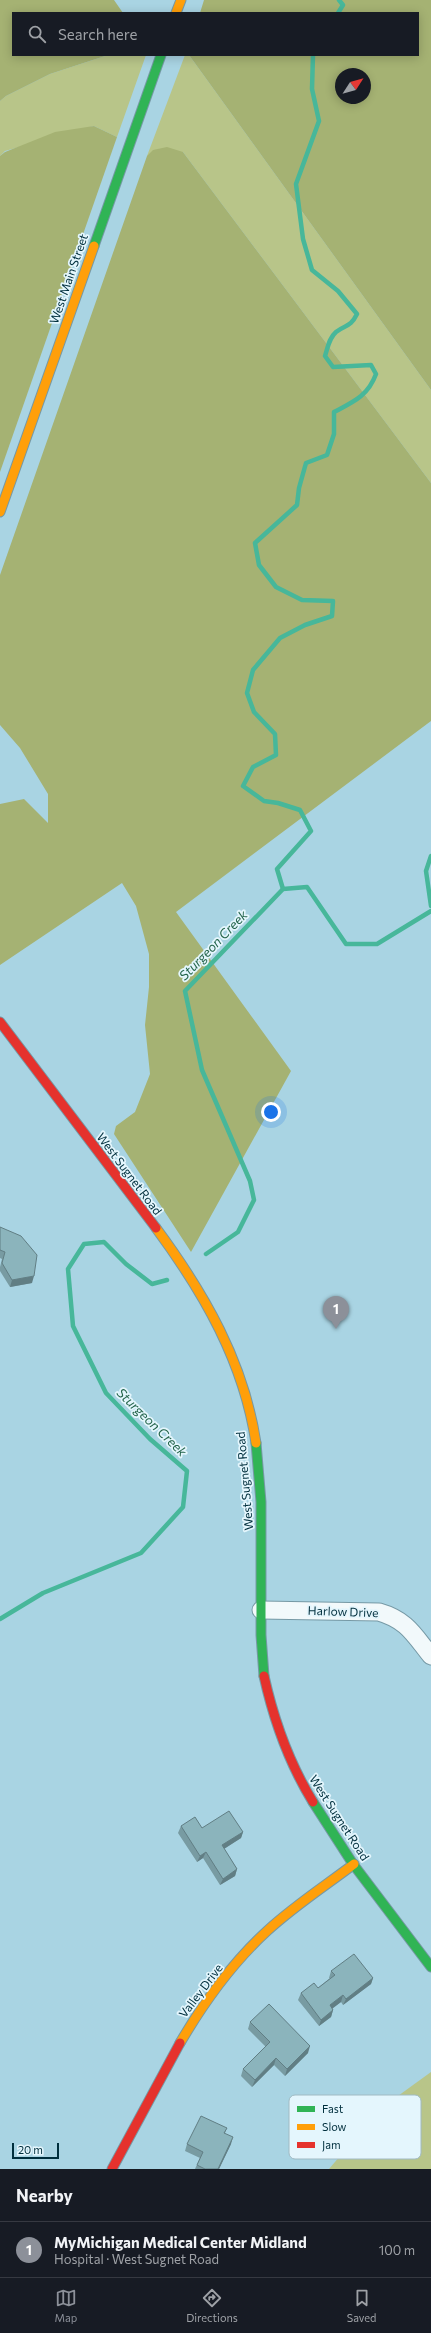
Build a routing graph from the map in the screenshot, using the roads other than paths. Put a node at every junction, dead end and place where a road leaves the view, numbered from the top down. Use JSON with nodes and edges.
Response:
{"nodes":[{"id":1,"x":181,"y":0,"type":"edge"},
{"id":2,"x":176,"y":12,"type":"edge"},
{"id":3,"x":161,"y":56,"type":"edge"},
{"id":4,"x":0,"y":512,"type":"edge"},
{"id":5,"x":0,"y":1022,"type":"edge"},
{"id":6,"x":261,"y":1610,"type":"junction"},
{"id":7,"x":431,"y":1656,"type":"edge"},
{"id":8,"x":354,"y":1864,"type":"junction"},
{"id":9,"x":431,"y":1967,"type":"edge"},
{"id":10,"x":112,"y":2169,"type":"edge"}],
"edges":[{"from":1,"to":2,"type":"street"},
{"from":3,"to":4,"type":"street","name":"West Main Street"},
{"from":5,"to":6,"type":"street","name":"West Sugnet Road"},
{"from":6,"to":7,"type":"street","name":"Harlow Drive"},
{"from":6,"to":8,"type":"street","name":"West Sugnet Road"},
{"from":8,"to":9,"type":"street","name":"West Sugnet Road"},
{"from":8,"to":10,"type":"street","name":"Valley Drive"}]}
